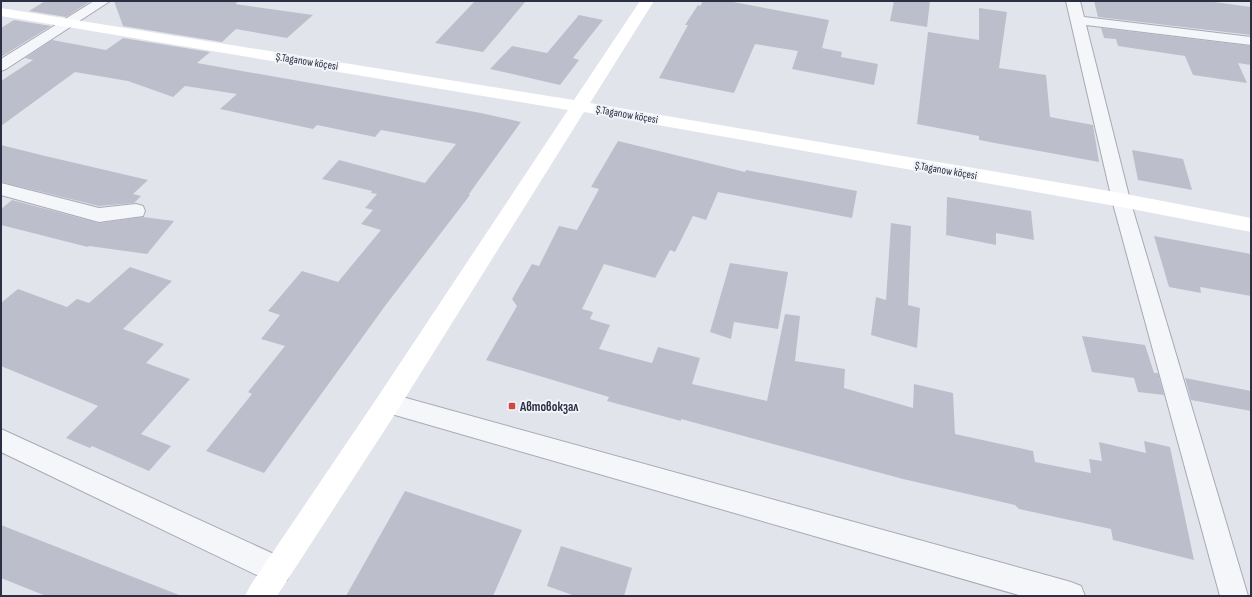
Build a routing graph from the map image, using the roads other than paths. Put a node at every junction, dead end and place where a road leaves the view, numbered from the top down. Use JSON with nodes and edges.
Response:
{"nodes":[{"id":1,"x":103,"y":1,"type":"edge"},
{"id":2,"x":647,"y":1,"type":"edge"},
{"id":3,"x":1075,"y":10,"type":"edge"},
{"id":4,"x":1,"y":12,"type":"edge"},
{"id":5,"x":69,"y":23,"type":"junction"},
{"id":6,"x":1251,"y":41,"type":"edge"},
{"id":7,"x":1,"y":66,"type":"edge"},
{"id":8,"x":578,"y":106,"type":"junction"},
{"id":9,"x":1,"y":189,"type":"edge"},
{"id":10,"x":1121,"y":200,"type":"junction"},
{"id":11,"x":136,"y":211,"type":"dead end"},
{"id":12,"x":1251,"y":225,"type":"edge"},
{"id":13,"x":388,"y":403,"type":"junction"},
{"id":14,"x":1,"y":440,"type":"edge"},
{"id":15,"x":277,"y":570,"type":"junction"},
{"id":16,"x":260,"y":596,"type":"edge"},
{"id":17,"x":1071,"y":596,"type":"edge"},
{"id":18,"x":1234,"y":596,"type":"edge"}],
"edges":[{"from":1,"to":5,"type":"street"},
{"from":2,"to":8,"type":"street"},
{"from":3,"to":6,"type":"street"},
{"from":3,"to":10,"type":"street"},
{"from":4,"to":5,"type":"street","name":"Ş.Taganow köçesi"},
{"from":5,"to":7,"type":"street"},
{"from":5,"to":8,"type":"street","name":"Ş.Taganow köçesi"},
{"from":8,"to":10,"type":"street","name":"Ş.Taganow köçesi"},
{"from":8,"to":13,"type":"street"},
{"from":9,"to":11,"type":"street"},
{"from":10,"to":12,"type":"street","name":"Ş.Taganow köçesi"},
{"from":10,"to":18,"type":"street"},
{"from":13,"to":15,"type":"street"},
{"from":13,"to":17,"type":"street"},
{"from":14,"to":15,"type":"street"},
{"from":15,"to":16,"type":"street"}]}
